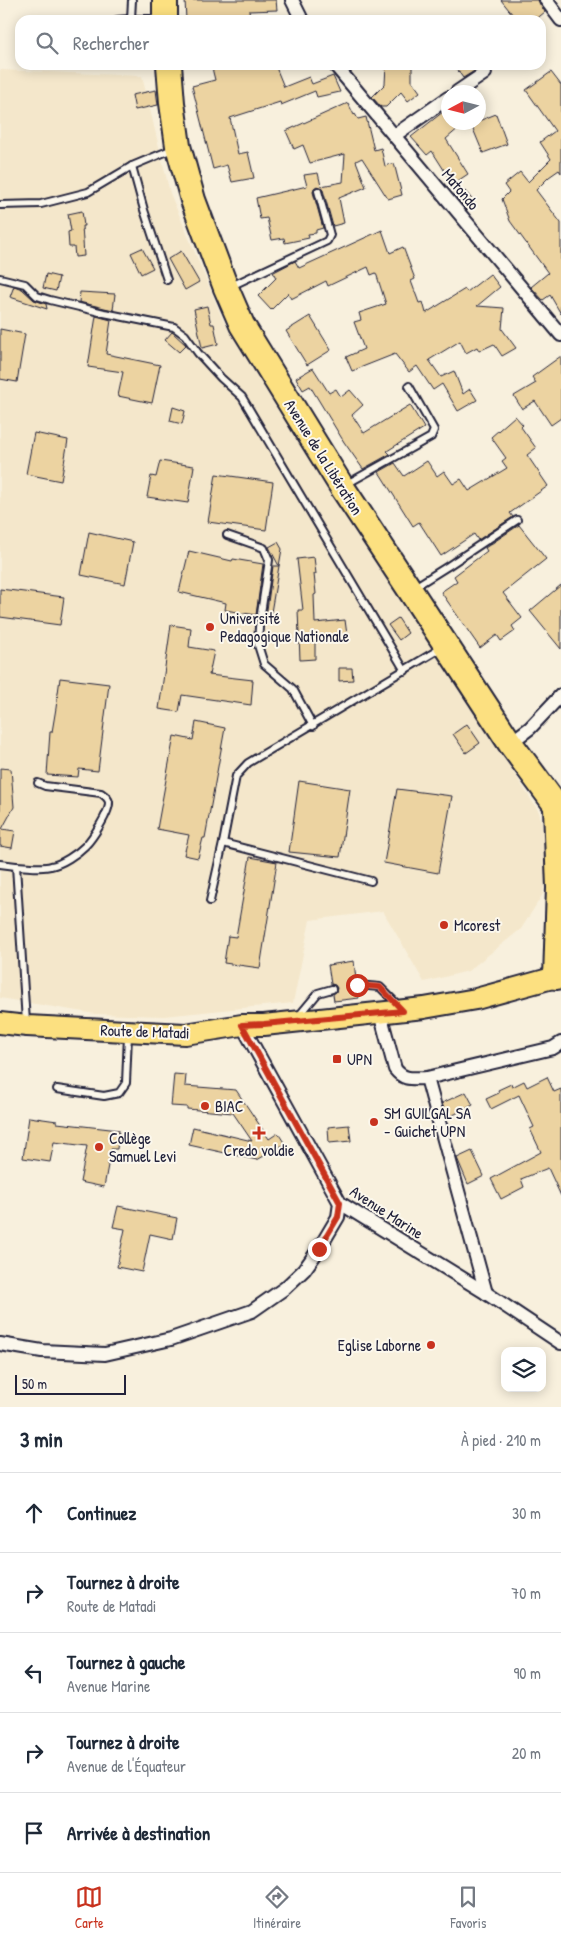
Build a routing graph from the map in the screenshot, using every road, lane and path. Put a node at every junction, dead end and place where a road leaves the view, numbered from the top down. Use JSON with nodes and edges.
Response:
{"nodes":[{"id":1,"x":132,"y":0,"type":"edge"},
{"id":2,"x":292,"y":0,"type":"edge"},
{"id":3,"x":546,"y":0,"type":"edge"},
{"id":4,"x":131,"y":15,"type":"edge"},
{"id":5,"x":300,"y":15,"type":"edge"},
{"id":6,"x":561,"y":20,"type":"edge"},
{"id":7,"x":169,"y":70,"type":"edge"},
{"id":8,"x":339,"y":70,"type":"edge"},
{"id":9,"x":485,"y":73,"type":"dead end"},
{"id":10,"x":467,"y":85,"type":"edge"},
{"id":11,"x":441,"y":103,"type":"edge"},
{"id":12,"x":395,"y":135,"type":"junction"},
{"id":13,"x":178,"y":146,"type":"junction"},
{"id":14,"x":132,"y":166,"type":"junction"},
{"id":15,"x":318,"y":191,"type":"dead end"},
{"id":16,"x":0,"y":205,"type":"edge"},
{"id":17,"x":0,"y":278,"type":"edge"},
{"id":18,"x":167,"y":280,"type":"dead end"},
{"id":19,"x":226,"y":288,"type":"junction"},
{"id":20,"x":561,"y":335,"type":"edge"},
{"id":21,"x":409,"y":386,"type":"dead end"},
{"id":22,"x":342,"y":487,"type":"junction"},
{"id":23,"x":517,"y":520,"type":"dead end"},
{"id":24,"x":227,"y":535,"type":"dead end"},
{"id":25,"x":410,"y":590,"type":"junction"},
{"id":26,"x":446,"y":645,"type":"junction"},
{"id":27,"x":405,"y":671,"type":"junction"},
{"id":28,"x":561,"y":695,"type":"edge"},
{"id":29,"x":313,"y":726,"type":"junction"},
{"id":30,"x":510,"y":743,"type":"junction"},
{"id":31,"x":38,"y":784,"type":"dead end"},
{"id":32,"x":559,"y":810,"type":"edge"},
{"id":33,"x":223,"y":843,"type":"junction"},
{"id":34,"x":0,"y":864,"type":"edge"},
{"id":35,"x":16,"y":866,"type":"junction"},
{"id":36,"x":372,"y":881,"type":"dead end"},
{"id":37,"x":210,"y":901,"type":"dead end"},
{"id":38,"x":558,"y":977,"type":"edge"},
{"id":39,"x":357,"y":985,"type":"dead end"},
{"id":40,"x":332,"y":989,"type":"dead end"},
{"id":41,"x":403,"y":1011,"type":"junction"},
{"id":42,"x":380,"y":1013,"type":"junction"},
{"id":43,"x":294,"y":1022,"type":"junction"},
{"id":44,"x":0,"y":1023,"type":"edge"},
{"id":45,"x":242,"y":1025,"type":"junction"},
{"id":46,"x":26,"y":1026,"type":"junction"},
{"id":47,"x":128,"y":1031,"type":"junction"},
{"id":48,"x":561,"y":1043,"type":"edge"},
{"id":49,"x":427,"y":1078,"type":"junction"},
{"id":50,"x":57,"y":1089,"type":"dead end"},
{"id":51,"x":340,"y":1203,"type":"junction"},
{"id":52,"x":486,"y":1293,"type":"junction"},
{"id":53,"x":561,"y":1343,"type":"edge"},
{"id":54,"x":0,"y":1344,"type":"edge"}],
"edges":[{"from":1,"to":4,"type":"lane"},
{"from":2,"to":5,"type":"street"},
{"from":3,"to":6,"type":"street"},
{"from":7,"to":13,"type":"highway","name":"Avenue de la Libération"},
{"from":8,"to":12,"type":"street","name":"Matondo"},
{"from":9,"to":10,"type":"street"},
{"from":11,"to":12,"type":"street"},
{"from":12,"to":20,"type":"street","name":"Matondo"},
{"from":13,"to":14,"type":"lane"},
{"from":13,"to":19,"type":"highway","name":"Avenue de la Libération"},
{"from":14,"to":16,"type":"lane"},
{"from":14,"to":18,"type":"lane"},
{"from":15,"to":19,"type":"lane"},
{"from":17,"to":27,"type":"lane"},
{"from":19,"to":22,"type":"highway","name":"Avenue de la Libération"},
{"from":21,"to":22,"type":"lane"},
{"from":22,"to":25,"type":"highway","name":"Avenue de la Libération"},
{"from":23,"to":25,"type":"lane"},
{"from":24,"to":29,"type":"lane"},
{"from":25,"to":26,"type":"highway","name":"Avenue de la Libération"},
{"from":26,"to":27,"type":"lane"},
{"from":26,"to":30,"type":"highway","name":"Avenue de la Libération"},
{"from":27,"to":29,"type":"lane"},
{"from":28,"to":30,"type":"street"},
{"from":29,"to":33,"type":"lane"},
{"from":30,"to":32,"type":"highway","name":"Avenue de la Libération"},
{"from":31,"to":35,"type":"lane"},
{"from":32,"to":38,"type":"highway"},
{"from":33,"to":36,"type":"lane"},
{"from":33,"to":37,"type":"lane"},
{"from":34,"to":35,"type":"lane"},
{"from":35,"to":46,"type":"lane"},
{"from":38,"to":41,"type":"main road","name":"Route de Matadi"},
{"from":39,"to":41,"type":"lane"},
{"from":40,"to":43,"type":"lane"},
{"from":41,"to":42,"type":"main road","name":"Route de Matadi"},
{"from":42,"to":43,"type":"main road","name":"Route de Matadi"},
{"from":42,"to":49,"type":"street"},
{"from":43,"to":45,"type":"main road","name":"Route de Matadi"},
{"from":44,"to":46,"type":"main road","name":"Route de Matadi"},
{"from":45,"to":47,"type":"main road","name":"Route de Matadi"},
{"from":45,"to":51,"type":"street","name":"Avenue Marine"},
{"from":46,"to":47,"type":"main road","name":"Route de Matadi"},
{"from":47,"to":50,"type":"lane"},
{"from":48,"to":49,"type":"street"},
{"from":49,"to":52,"type":"street"},
{"from":51,"to":52,"type":"street","name":"Avenue Marine"},
{"from":51,"to":54,"type":"street"},
{"from":52,"to":53,"type":"street","name":"Avenue Marine"}]}
